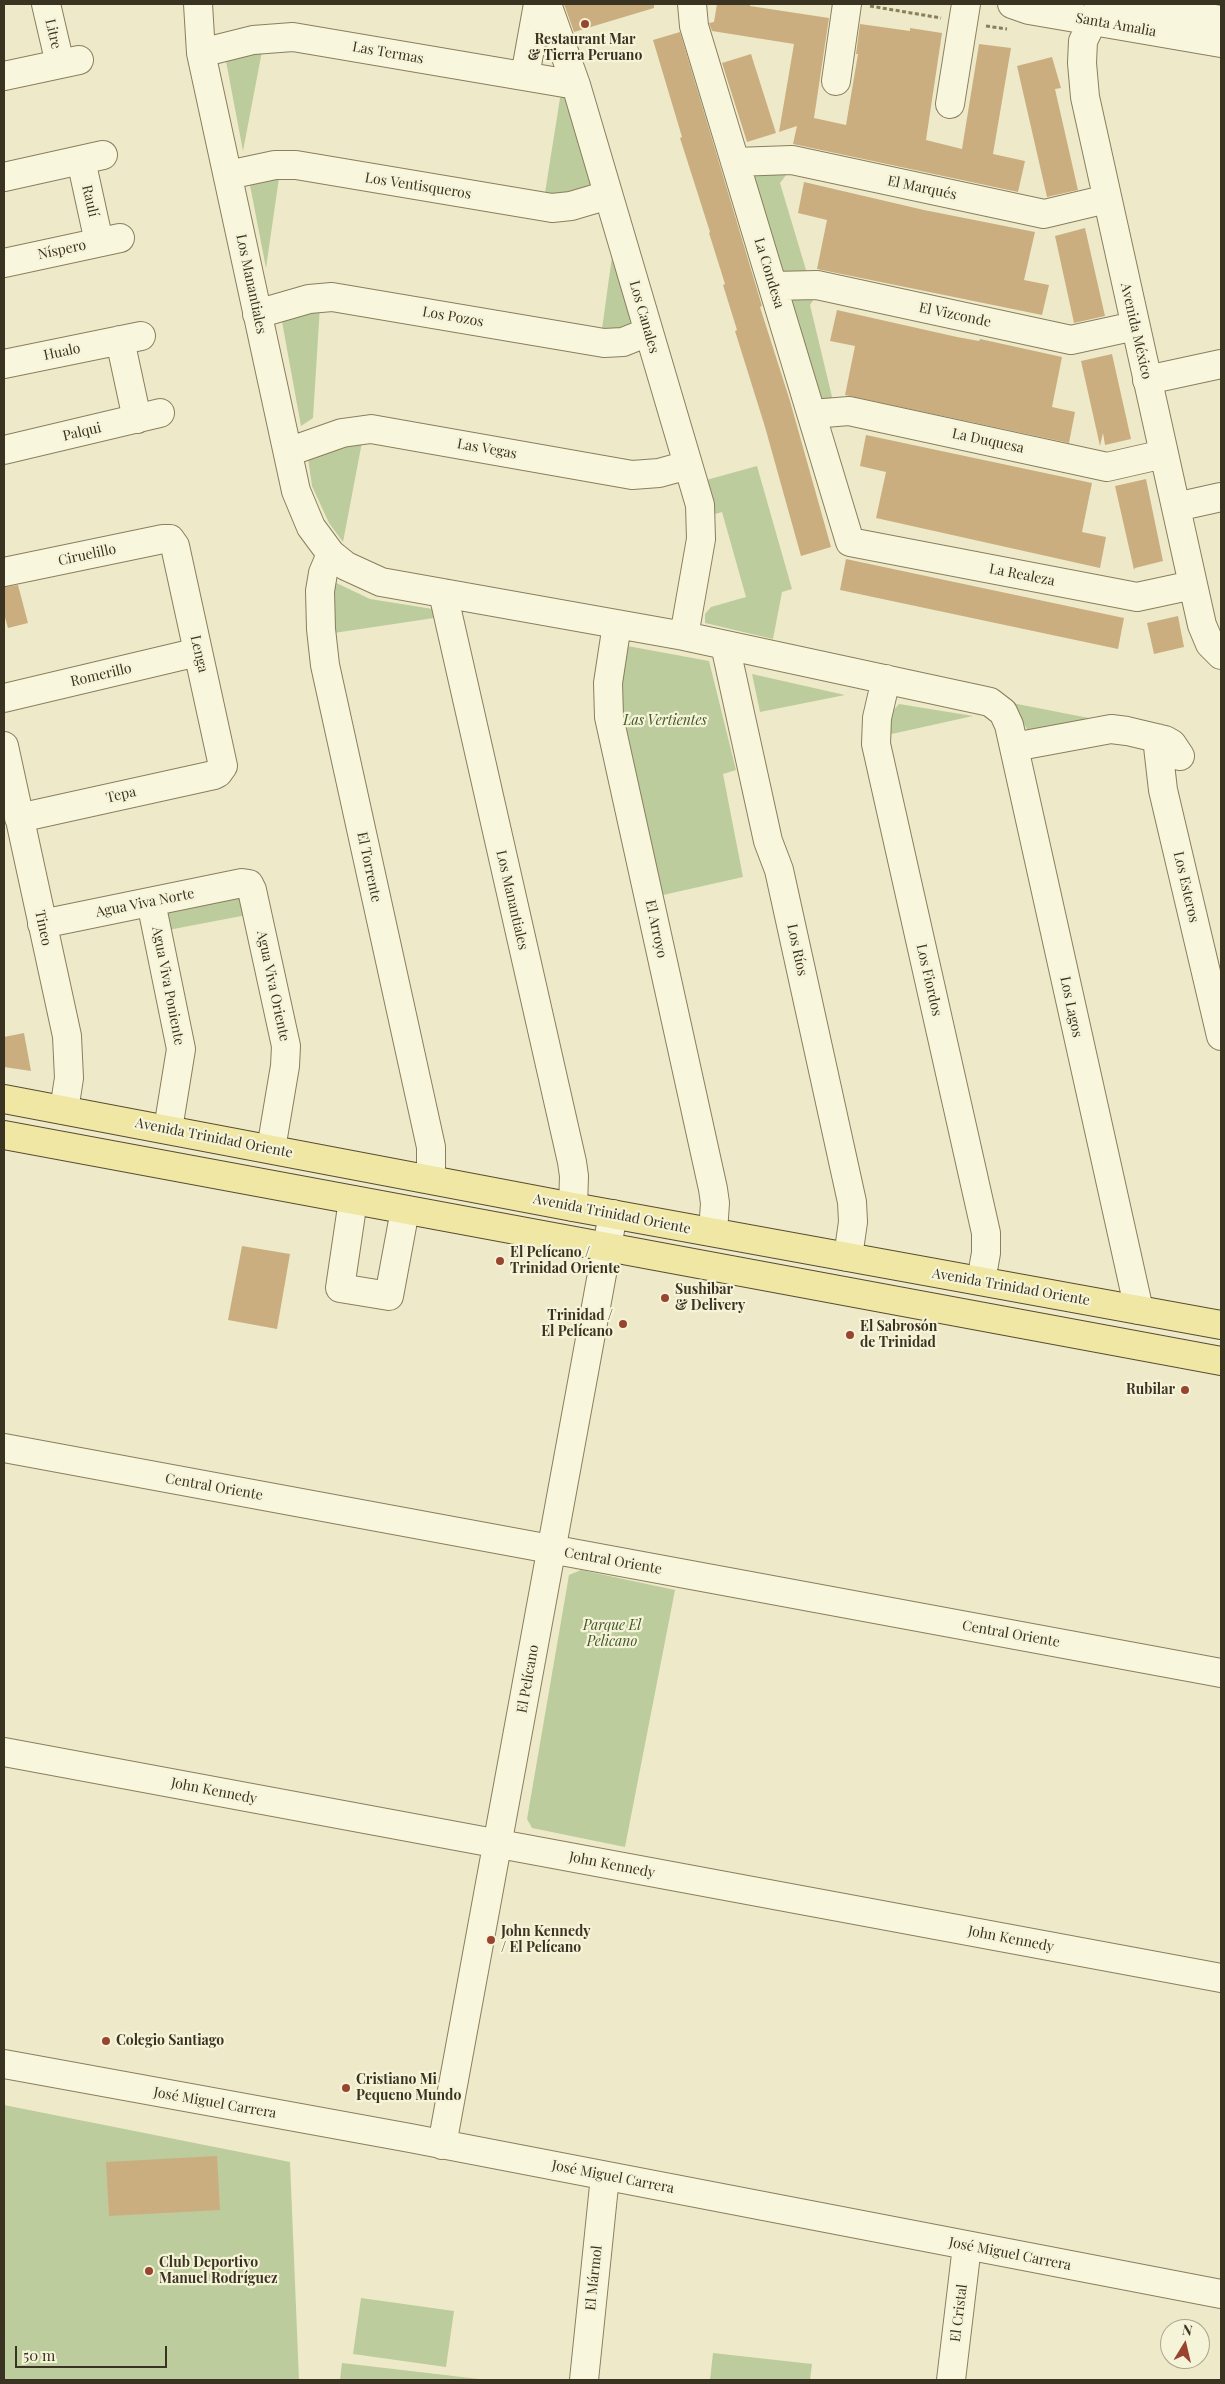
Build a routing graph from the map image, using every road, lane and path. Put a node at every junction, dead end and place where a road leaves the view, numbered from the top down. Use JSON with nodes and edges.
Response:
{"nodes":[{"id":1,"x":46,"y":4,"type":"edge"},
{"id":2,"x":198,"y":4,"type":"edge"},
{"id":3,"x":538,"y":4,"type":"edge"},
{"id":4,"x":547,"y":4,"type":"edge"},
{"id":5,"x":692,"y":4,"type":"edge"},
{"id":6,"x":847,"y":4,"type":"edge"},
{"id":7,"x":966,"y":4,"type":"edge"},
{"id":8,"x":1012,"y":4,"type":"edge"},
{"id":9,"x":1124,"y":4,"type":"edge"},
{"id":10,"x":1096,"y":12,"type":"edge"},
{"id":11,"x":1221,"y":20,"type":"edge"},
{"id":12,"x":1221,"y":44,"type":"edge"},
{"id":13,"x":201,"y":53,"type":"junction"},
{"id":14,"x":4,"y":76,"type":"edge"},
{"id":15,"x":525,"y":76,"type":"junction"},
{"id":16,"x":836,"y":81,"type":"dead end"},
{"id":17,"x":576,"y":85,"type":"junction"},
{"id":18,"x":950,"y":104,"type":"dead end"},
{"id":19,"x":735,"y":162,"type":"junction"},
{"id":20,"x":228,"y":176,"type":"junction"},
{"id":21,"x":4,"y":177,"type":"edge"},
{"id":22,"x":608,"y":195,"type":"junction"},
{"id":23,"x":1107,"y":199,"type":"junction"},
{"id":24,"x":109,"y":240,"type":"joint"},
{"id":25,"x":4,"y":263,"type":"edge"},
{"id":26,"x":773,"y":286,"type":"junction"},
{"id":27,"x":257,"y":314,"type":"junction"},
{"id":28,"x":1135,"y":326,"type":"junction"},
{"id":29,"x":648,"y":332,"type":"junction"},
{"id":30,"x":4,"y":364,"type":"edge"},
{"id":31,"x":1221,"y":364,"type":"edge"},
{"id":32,"x":1147,"y":380,"type":"junction"},
{"id":33,"x":812,"y":414,"type":"junction"},
{"id":34,"x":149,"y":416,"type":"joint"},
{"id":35,"x":4,"y":450,"type":"edge"},
{"id":36,"x":288,"y":452,"type":"junction"},
{"id":37,"x":1164,"y":454,"type":"junction"},
{"id":38,"x":688,"y":464,"type":"junction"},
{"id":39,"x":1221,"y":497,"type":"edge"},
{"id":40,"x":1176,"y":507,"type":"junction"},
{"id":41,"x":170,"y":539,"type":"joint"},
{"id":42,"x":850,"y":542,"type":"joint"},
{"id":43,"x":331,"y":554,"type":"junction"},
{"id":44,"x":4,"y":572,"type":"edge"},
{"id":45,"x":1193,"y":585,"type":"junction"},
{"id":46,"x":443,"y":593,"type":"junction"},
{"id":47,"x":617,"y":624,"type":"junction"},
{"id":48,"x":684,"y":636,"type":"junction"},
{"id":49,"x":725,"y":645,"type":"junction"},
{"id":50,"x":198,"y":652,"type":"junction"},
{"id":51,"x":1221,"y":655,"type":"edge"},
{"id":52,"x":886,"y":679,"type":"junction"},
{"id":53,"x":4,"y":698,"type":"edge"},
{"id":54,"x":1157,"y":738,"type":"junction"},
{"id":55,"x":4,"y":746,"type":"edge"},
{"id":56,"x":1014,"y":747,"type":"junction"},
{"id":57,"x":1180,"y":756,"type":"dead end"},
{"id":58,"x":221,"y":770,"type":"joint"},
{"id":59,"x":19,"y":818,"type":"junction"},
{"id":60,"x":249,"y":884,"type":"joint"},
{"id":61,"x":151,"y":902,"type":"junction"},
{"id":62,"x":42,"y":924,"type":"junction"},
{"id":63,"x":1221,"y":1036,"type":"edge"},
{"id":64,"x":4,"y":1099,"type":"edge"},
{"id":65,"x":64,"y":1110,"type":"junction"},
{"id":66,"x":168,"y":1129,"type":"junction"},
{"id":67,"x":4,"y":1135,"type":"edge"},
{"id":68,"x":271,"y":1149,"type":"junction"},
{"id":69,"x":431,"y":1180,"type":"junction"},
{"id":70,"x":353,"y":1200,"type":"junction"},
{"id":71,"x":573,"y":1207,"type":"junction"},
{"id":72,"x":405,"y":1210,"type":"junction"},
{"id":73,"x":613,"y":1214,"type":"junction"},
{"id":74,"x":713,"y":1232,"type":"junction"},
{"id":75,"x":607,"y":1248,"type":"junction"},
{"id":76,"x":848,"y":1257,"type":"junction"},
{"id":77,"x":981,"y":1281,"type":"junction"},
{"id":78,"x":1139,"y":1310,"type":"junction"},
{"id":79,"x":1221,"y":1325,"type":"edge"},
{"id":80,"x":1221,"y":1362,"type":"edge"},
{"id":81,"x":4,"y":1448,"type":"edge"},
{"id":82,"x":551,"y":1549,"type":"junction"},
{"id":83,"x":1221,"y":1673,"type":"edge"},
{"id":84,"x":4,"y":1752,"type":"edge"},
{"id":85,"x":498,"y":1844,"type":"junction"},
{"id":86,"x":1221,"y":1978,"type":"edge"},
{"id":87,"x":4,"y":2064,"type":"edge"},
{"id":88,"x":442,"y":2145,"type":"junction"},
{"id":89,"x":605,"y":2176,"type":"junction"},
{"id":90,"x":967,"y":2246,"type":"junction"},
{"id":91,"x":1221,"y":2294,"type":"edge"},
{"id":92,"x":584,"y":2380,"type":"edge"},
{"id":93,"x":951,"y":2380,"type":"edge"}],
"edges":[{"from":1,"to":14,"type":"street","name":"Litre"},
{"from":2,"to":13,"type":"street","name":"Los Manantiales"},
{"from":3,"to":15,"type":"street"},
{"from":4,"to":17,"type":"street","name":"Los Canales"},
{"from":5,"to":19,"type":"street","name":"La Condesa"},
{"from":6,"to":16,"type":"street"},
{"from":7,"to":18,"type":"street"},
{"from":8,"to":10,"type":"street","name":"Santa Amalia"},
{"from":9,"to":11,"type":"street","name":"Santa Amalia"},
{"from":10,"to":12,"type":"street","name":"Santa Amalia"},
{"from":10,"to":23,"type":"street","name":"Avenida México"},
{"from":13,"to":15,"type":"street","name":"Las Termas"},
{"from":13,"to":20,"type":"street","name":"Los Manantiales"},
{"from":15,"to":17,"type":"street","name":"Las Termas"},
{"from":17,"to":22,"type":"street","name":"Los Canales"},
{"from":19,"to":23,"type":"street","name":"El Marqués"},
{"from":19,"to":26,"type":"street","name":"La Condesa"},
{"from":20,"to":22,"type":"street","name":"Los Ventisqueros"},
{"from":20,"to":27,"type":"street","name":"Los Manantiales"},
{"from":21,"to":24,"type":"street","name":"Raulí"},
{"from":22,"to":29,"type":"street","name":"Los Canales"},
{"from":23,"to":28,"type":"street","name":"Avenida México"},
{"from":24,"to":25,"type":"street","name":"Níspero"},
{"from":26,"to":28,"type":"street","name":"El Vizconde"},
{"from":26,"to":33,"type":"street","name":"La Condesa"},
{"from":27,"to":29,"type":"street","name":"Los Pozos"},
{"from":27,"to":36,"type":"street","name":"Los Manantiales"},
{"from":28,"to":32,"type":"street","name":"Avenida México"},
{"from":29,"to":38,"type":"street","name":"Los Canales"},
{"from":30,"to":34,"type":"street","name":"Hualo"},
{"from":31,"to":32,"type":"street"},
{"from":32,"to":37,"type":"street","name":"Avenida México"},
{"from":33,"to":37,"type":"street","name":"La Duquesa"},
{"from":33,"to":42,"type":"street","name":"La Condesa"},
{"from":34,"to":35,"type":"street","name":"Palqui"},
{"from":36,"to":38,"type":"street","name":"Las Vegas"},
{"from":36,"to":43,"type":"street","name":"Los Manantiales"},
{"from":37,"to":40,"type":"street","name":"Avenida México"},
{"from":38,"to":48,"type":"street","name":"Los Canales"},
{"from":39,"to":40,"type":"street"},
{"from":40,"to":45,"type":"street","name":"Avenida México"},
{"from":41,"to":44,"type":"street","name":"Ciruelillo"},
{"from":41,"to":50,"type":"street","name":"Lenga"},
{"from":42,"to":45,"type":"street","name":"La Realeza"},
{"from":43,"to":46,"type":"street"},
{"from":43,"to":69,"type":"street","name":"El Torrente"},
{"from":45,"to":51,"type":"street","name":"Avenida México"},
{"from":46,"to":47,"type":"street"},
{"from":46,"to":71,"type":"street","name":"Los Manantiales"},
{"from":47,"to":48,"type":"street"},
{"from":47,"to":74,"type":"street","name":"El Arroyo"},
{"from":48,"to":49,"type":"street"},
{"from":49,"to":52,"type":"street"},
{"from":49,"to":76,"type":"street","name":"Los Ríos"},
{"from":50,"to":53,"type":"street","name":"Romerillo"},
{"from":50,"to":58,"type":"street","name":"Lenga"},
{"from":52,"to":56,"type":"street","name":"Los Lagos"},
{"from":52,"to":77,"type":"street","name":"Los Fiordos"},
{"from":54,"to":56,"type":"street"},
{"from":54,"to":57,"type":"street"},
{"from":54,"to":63,"type":"street","name":"Los Esteros"},
{"from":55,"to":59,"type":"street","name":"Tineo"},
{"from":56,"to":78,"type":"street","name":"Los Lagos"},
{"from":58,"to":59,"type":"street","name":"Tepa"},
{"from":59,"to":62,"type":"street","name":"Tineo"},
{"from":60,"to":61,"type":"street","name":"Agua Viva Norte"},
{"from":60,"to":68,"type":"street","name":"Agua Viva Oriente"},
{"from":61,"to":62,"type":"street","name":"Agua Viva Norte"},
{"from":61,"to":66,"type":"street","name":"Agua Viva Poniente"},
{"from":62,"to":65,"type":"street","name":"Tineo"},
{"from":64,"to":65,"type":"main road","name":"Avenida Trinidad Oriente"},
{"from":65,"to":66,"type":"main road","name":"Avenida Trinidad Oriente"},
{"from":66,"to":68,"type":"main road","name":"Avenida Trinidad Oriente"},
{"from":67,"to":70,"type":"main road"},
{"from":68,"to":69,"type":"main road","name":"Avenida Trinidad Oriente"},
{"from":69,"to":71,"type":"main road","name":"Avenida Trinidad Oriente"},
{"from":70,"to":72,"type":"main road"},
{"from":70,"to":72,"type":"street"},
{"from":71,"to":73,"type":"main road","name":"Avenida Trinidad Oriente"},
{"from":72,"to":75,"type":"main road"},
{"from":73,"to":74,"type":"main road","name":"Avenida Trinidad Oriente"},
{"from":73,"to":75,"type":"street","name":"El Pelícano"},
{"from":74,"to":76,"type":"main road","name":"Avenida Trinidad Oriente"},
{"from":75,"to":80,"type":"main road"},
{"from":75,"to":82,"type":"street","name":"El Pelícano"},
{"from":76,"to":77,"type":"main road","name":"Avenida Trinidad Oriente"},
{"from":77,"to":78,"type":"main road","name":"Avenida Trinidad Oriente"},
{"from":78,"to":79,"type":"main road","name":"Avenida Trinidad Oriente"},
{"from":81,"to":82,"type":"street","name":"Central Oriente"},
{"from":82,"to":83,"type":"street","name":"Central Oriente"},
{"from":82,"to":85,"type":"street","name":"El Pelícano"},
{"from":84,"to":85,"type":"street","name":"John Kennedy"},
{"from":85,"to":86,"type":"street","name":"John Kennedy"},
{"from":85,"to":88,"type":"street","name":"El Pelícano"},
{"from":87,"to":88,"type":"street","name":"José Miguel Carrera"},
{"from":88,"to":89,"type":"street","name":"José Miguel Carrera"},
{"from":89,"to":90,"type":"street","name":"José Miguel Carrera"},
{"from":89,"to":92,"type":"street","name":"El Mármol"},
{"from":90,"to":91,"type":"street","name":"José Miguel Carrera"},
{"from":90,"to":93,"type":"street","name":"El Cristal"}]}
